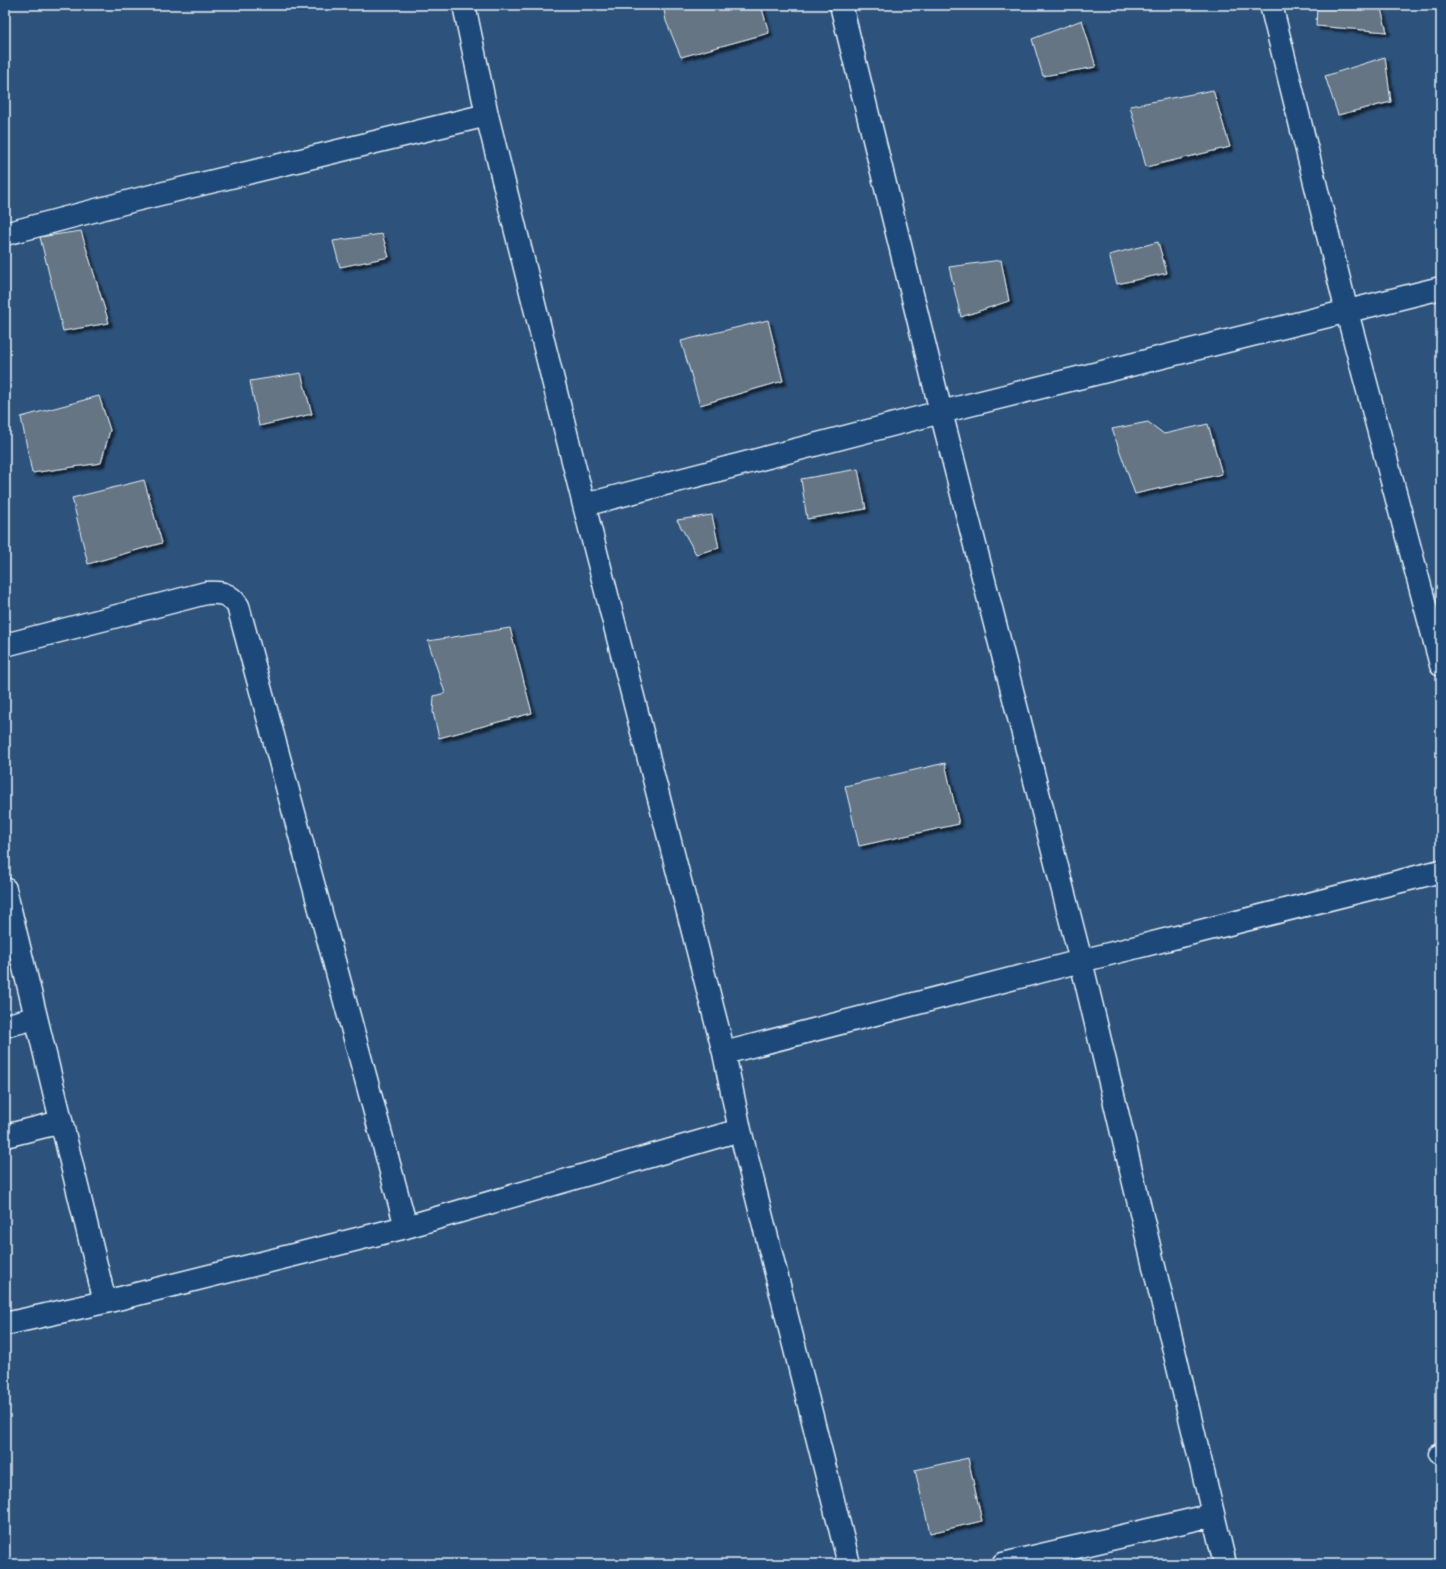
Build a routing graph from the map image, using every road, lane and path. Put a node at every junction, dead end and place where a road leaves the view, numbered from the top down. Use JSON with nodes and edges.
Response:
{"nodes":[{"id":1,"x":464,"y":5,"type":"edge"},
{"id":2,"x":840,"y":5,"type":"edge"},
{"id":3,"x":1271,"y":5,"type":"edge"},
{"id":4,"x":487,"y":115,"type":"junction"},
{"id":5,"x":5,"y":234,"type":"edge"},
{"id":6,"x":1441,"y":288,"type":"edge"},
{"id":7,"x":1347,"y":312,"type":"junction"},
{"id":8,"x":941,"y":412,"type":"junction"},
{"id":9,"x":584,"y":505,"type":"junction"},
{"id":10,"x":5,"y":645,"type":"edge"},
{"id":11,"x":1441,"y":665,"type":"edge"},
{"id":12,"x":1441,"y":871,"type":"edge"},
{"id":13,"x":5,"y":889,"type":"edge"},
{"id":14,"x":1081,"y":960,"type":"junction"},
{"id":15,"x":35,"y":1018,"type":"junction"},
{"id":16,"x":5,"y":1026,"type":"edge"},
{"id":17,"x":724,"y":1053,"type":"junction"},
{"id":18,"x":61,"y":1122,"type":"junction"},
{"id":19,"x":740,"y":1130,"type":"junction"},
{"id":20,"x":5,"y":1136,"type":"edge"},
{"id":21,"x":406,"y":1227,"type":"junction"},
{"id":22,"x":105,"y":1302,"type":"junction"},
{"id":23,"x":5,"y":1324,"type":"edge"},
{"id":24,"x":1213,"y":1515,"type":"junction"},
{"id":25,"x":849,"y":1564,"type":"edge"},
{"id":26,"x":1003,"y":1564,"type":"edge"},
{"id":27,"x":1225,"y":1564,"type":"edge"}],
"edges":[{"from":1,"to":4,"type":"street"},
{"from":2,"to":8,"type":"street"},
{"from":3,"to":7,"type":"street"},
{"from":4,"to":5,"type":"street"},
{"from":4,"to":9,"type":"street"},
{"from":6,"to":7,"type":"street"},
{"from":7,"to":8,"type":"street"},
{"from":7,"to":11,"type":"street"},
{"from":8,"to":9,"type":"street"},
{"from":8,"to":14,"type":"street"},
{"from":9,"to":17,"type":"street"},
{"from":10,"to":21,"type":"street"},
{"from":12,"to":14,"type":"street"},
{"from":13,"to":15,"type":"street"},
{"from":14,"to":17,"type":"street"},
{"from":14,"to":24,"type":"street"},
{"from":15,"to":16,"type":"street"},
{"from":15,"to":18,"type":"street"},
{"from":17,"to":19,"type":"street"},
{"from":18,"to":20,"type":"street"},
{"from":18,"to":22,"type":"street"},
{"from":19,"to":21,"type":"street"},
{"from":19,"to":25,"type":"street"},
{"from":21,"to":22,"type":"street"},
{"from":22,"to":23,"type":"street"},
{"from":24,"to":26,"type":"street"},
{"from":24,"to":27,"type":"street"}]}
